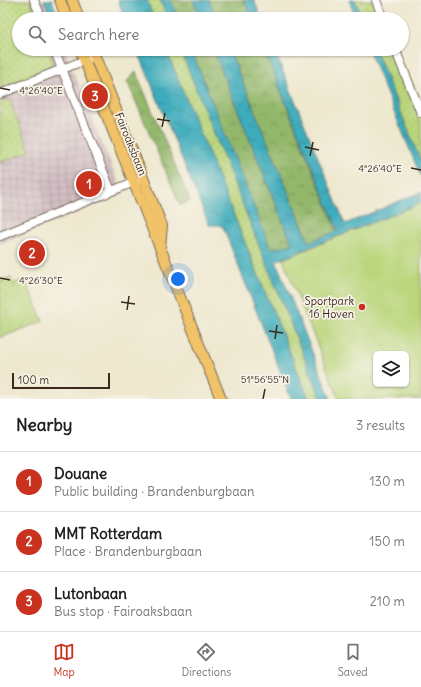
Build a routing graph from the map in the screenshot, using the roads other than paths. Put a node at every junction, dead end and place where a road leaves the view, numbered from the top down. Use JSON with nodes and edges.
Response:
{"nodes":[{"id":1,"x":34,"y":0,"type":"edge"},
{"id":2,"x":60,"y":0,"type":"edge"},
{"id":3,"x":72,"y":0,"type":"edge"},
{"id":4,"x":376,"y":0,"type":"edge"},
{"id":5,"x":39,"y":12,"type":"edge"},
{"id":6,"x":64,"y":12,"type":"edge"},
{"id":7,"x":76,"y":12,"type":"edge"},
{"id":8,"x":381,"y":12,"type":"edge"},
{"id":9,"x":57,"y":56,"type":"edge"},
{"id":10,"x":83,"y":56,"type":"edge"},
{"id":11,"x":90,"y":56,"type":"edge"},
{"id":12,"x":95,"y":56,"type":"edge"},
{"id":13,"x":398,"y":56,"type":"edge"},
{"id":14,"x":85,"y":60,"type":"junction"},
{"id":15,"x":62,"y":70,"type":"junction"},
{"id":16,"x":0,"y":94,"type":"edge"},
{"id":17,"x":421,"y":113,"type":"edge"},
{"id":18,"x":144,"y":178,"type":"junction"},
{"id":19,"x":134,"y":182,"type":"junction"},
{"id":20,"x":111,"y":191,"type":"junction"},
{"id":21,"x":0,"y":236,"type":"edge"},
{"id":22,"x":160,"y":249,"type":"junction"},
{"id":23,"x":221,"y":399,"type":"edge"}],
"edges":[{"from":1,"to":5,"type":"street"},
{"from":2,"to":6,"type":"main road"},
{"from":3,"to":7,"type":"main road"},
{"from":4,"to":8,"type":"street"},
{"from":9,"to":15,"type":"street"},
{"from":10,"to":14,"type":"main road","name":"Fairoaksbaan"},
{"from":11,"to":14,"type":"street"},
{"from":12,"to":18,"type":"main road","name":"Fairoaksbaan"},
{"from":13,"to":17,"type":"street"},
{"from":14,"to":15,"type":"street"},
{"from":14,"to":19,"type":"main road","name":"Fairoaksbaan"},
{"from":15,"to":16,"type":"street"},
{"from":15,"to":20,"type":"street"},
{"from":18,"to":19,"type":"street"},
{"from":18,"to":22,"type":"main road","name":"Fairoaksbaan"},
{"from":19,"to":20,"type":"street"},
{"from":19,"to":22,"type":"main road","name":"Fairoaksbaan"},
{"from":20,"to":21,"type":"street"},
{"from":22,"to":23,"type":"main road","name":"Fairoaksbaan"}]}
